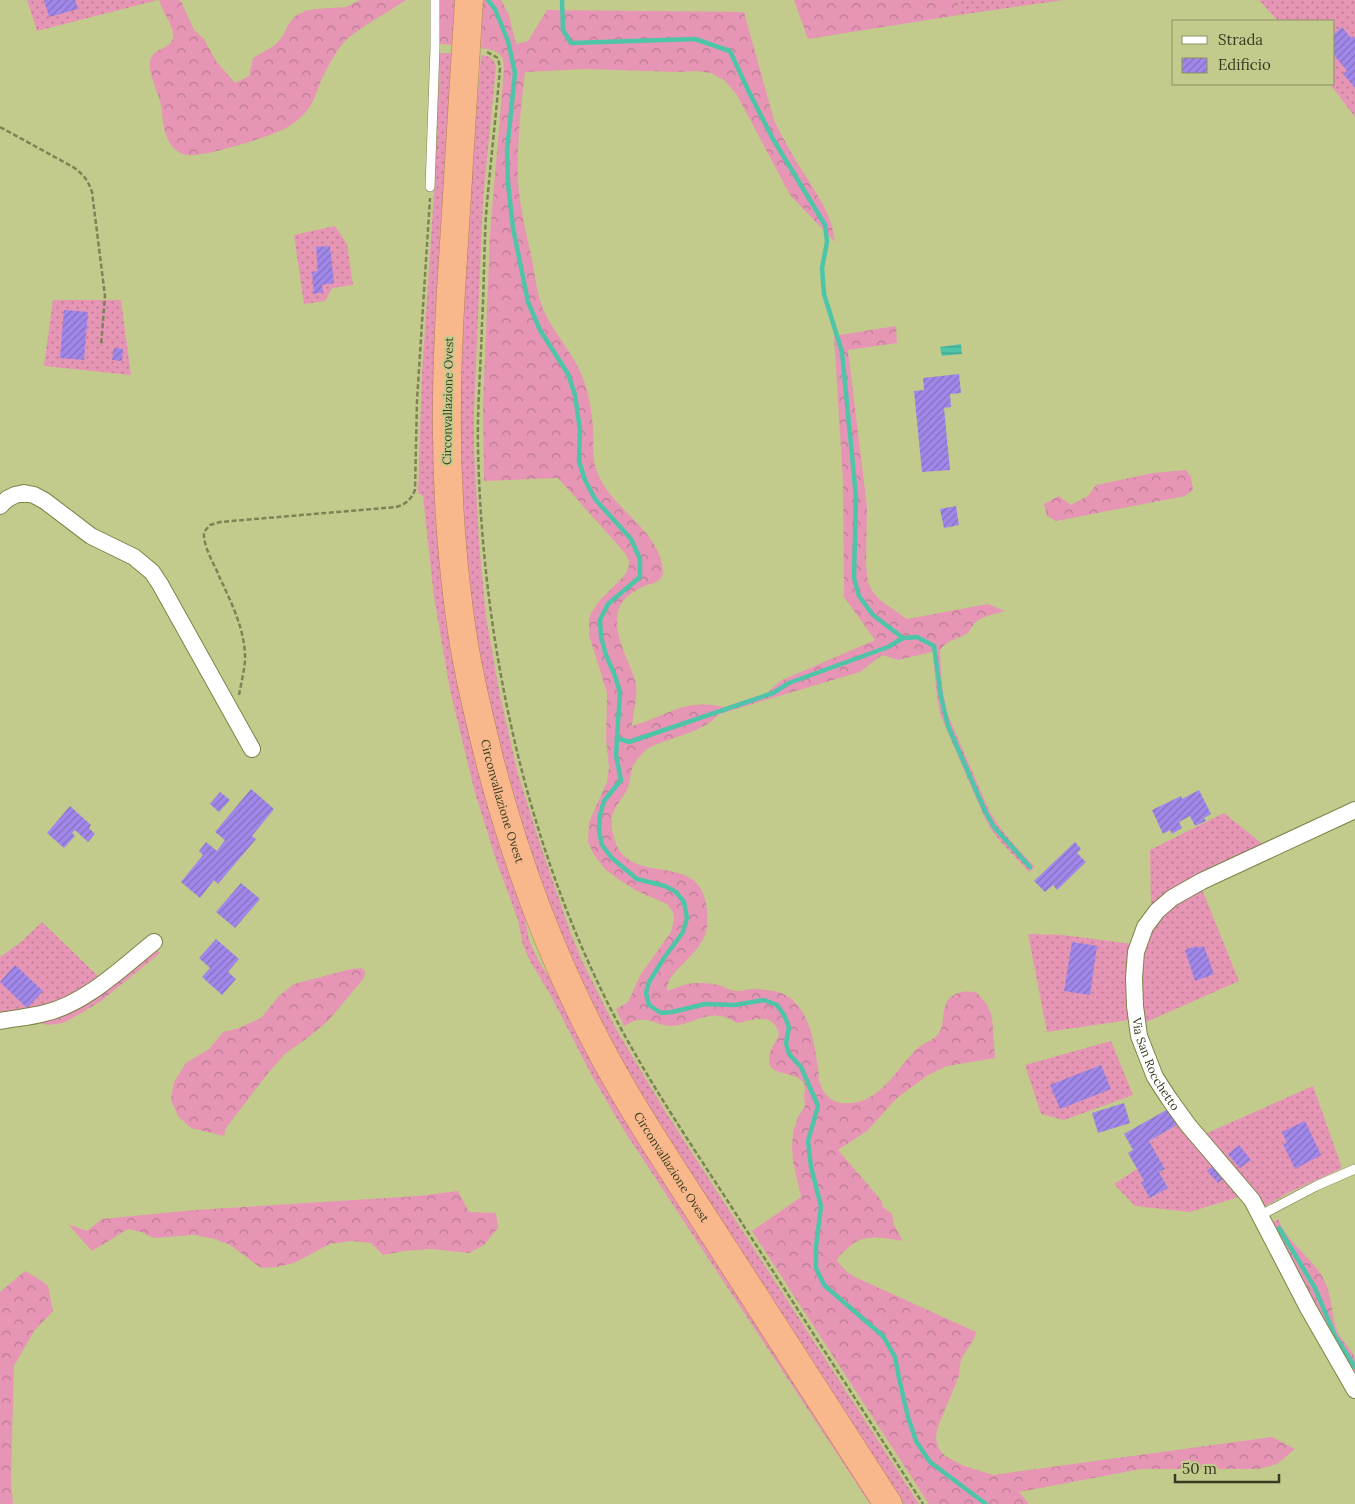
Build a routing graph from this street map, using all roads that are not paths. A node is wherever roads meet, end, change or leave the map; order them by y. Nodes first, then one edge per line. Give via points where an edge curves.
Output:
1 (435, 0) edge
2 (469, 0) edge
3 (430, 187) road end
4 (0, 506) edge
5 (252, 748) dead end
6 (1355, 810) edge
7 (154, 942) dead end
8 (0, 1021) edge
9 (1355, 1169) edge
10 (1260, 1215) junction
11 (1355, 1390) edge
12 (888, 1504) edge

1 - 3 lane
2 - 12 highway, Circonvallazione Ovest, bridge via 449,332 447,448 459,607 468,669 486,745 533,897 574,997 597,1042 678,1178
4 - 5 street via 15,495 34,495 90,536 134,557 152,572
6 - 10 street, Via San Rocchetto via 1180,893 1151,918 1138,944 1134,969 1135,1006 1150,1068 1188,1125 1245,1189
7 - 8 street via 103,984 72,1002 45,1013
9 - 10 lane
10 - 11 street, Via San Rocchetto

